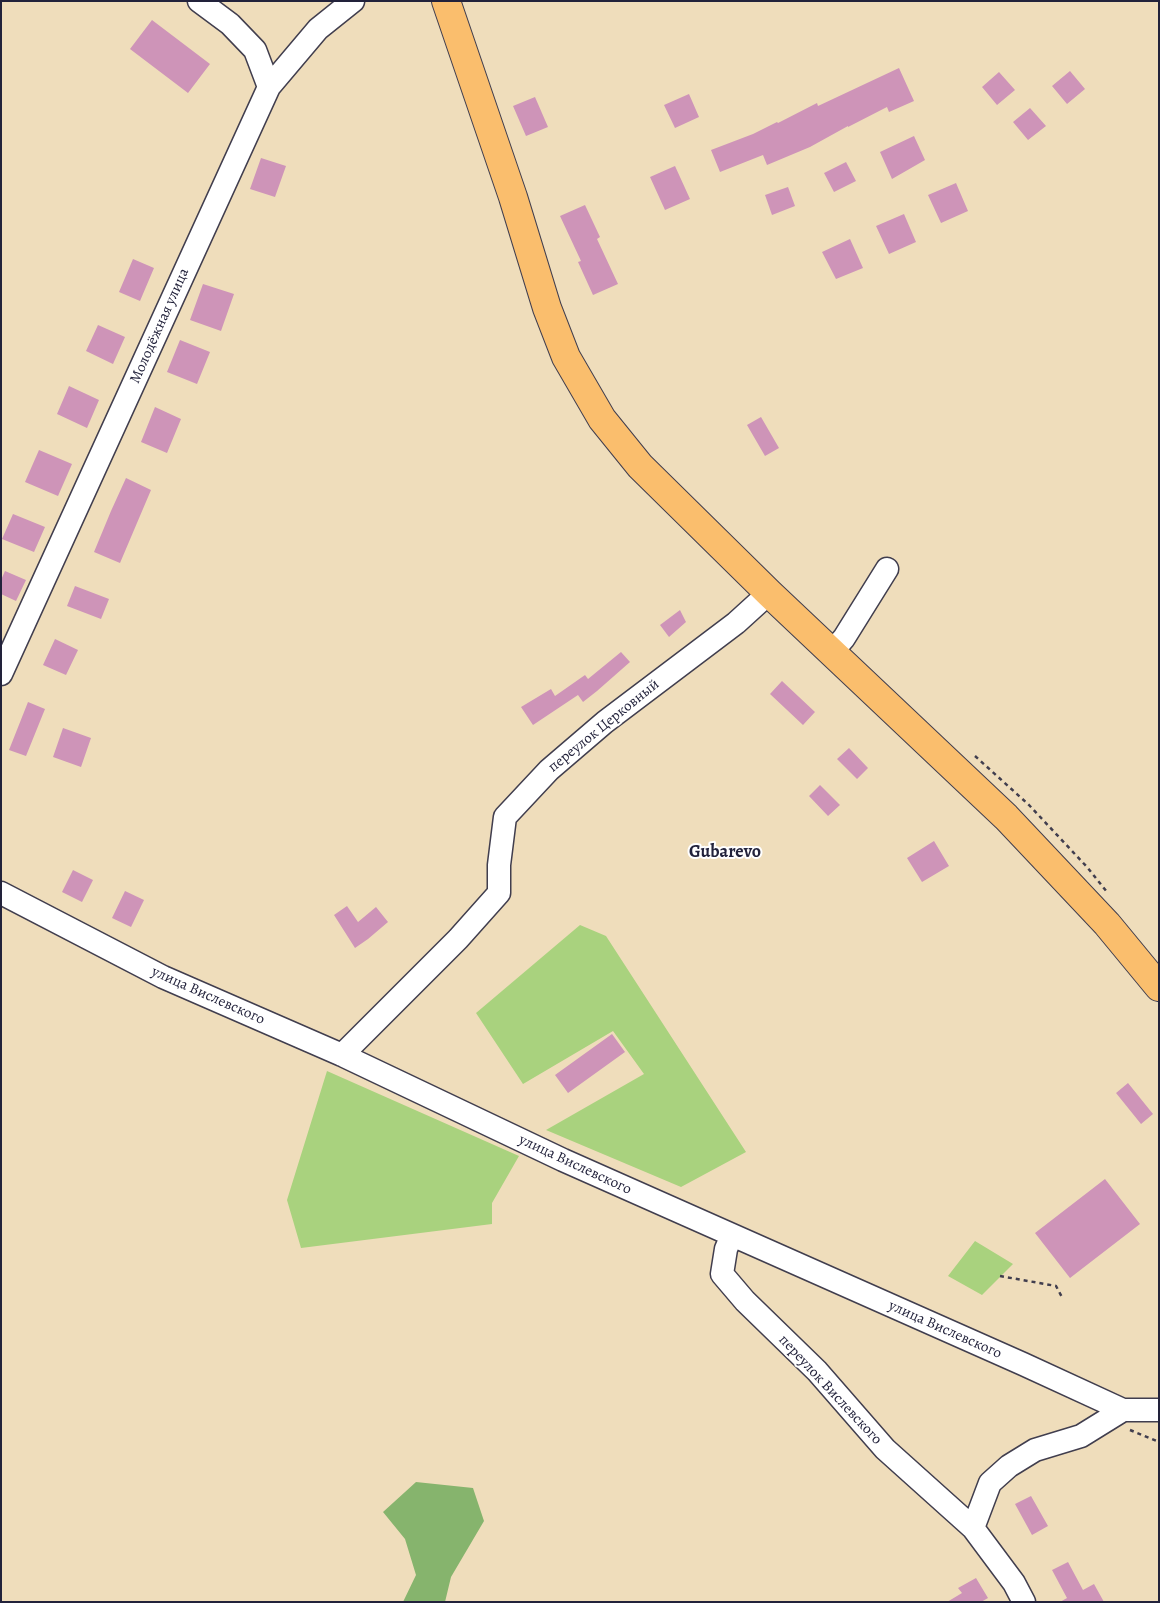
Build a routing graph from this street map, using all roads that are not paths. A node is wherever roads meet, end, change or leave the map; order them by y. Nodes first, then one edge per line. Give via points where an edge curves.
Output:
1 (199, 1) edge
2 (353, 1) edge
3 (446, 1) edge
4 (269, 87) junction
5 (887, 569) dead end
6 (769, 593) junction
7 (831, 653) junction
8 (1, 674) edge
9 (1, 893) edge
10 (1159, 987) edge
11 (342, 1055) junction
12 (732, 1235) junction
13 (1123, 1410) junction
14 (1159, 1410) edge
15 (973, 1528) junction
16 (1024, 1602) edge

1 - 4 street via 230,24 255,50
2 - 4 street, Молодёжная улица via 318,29
3 - 6 main road via 547,308 566,356 602,419 640,466
4 - 8 street, Молодёжная улица
5 - 7 street
6 - 7 main road
6 - 11 street, переулок Церковный via 736,623 605,722 549,770 505,817 499,894
7 - 10 main road via 1012,824 1108,924
9 - 11 street, улица Вислевского via 162,977
11 - 12 street, улица Вислевского via 563,1160
12 - 13 street, улица Вислевского
12 - 15 street, переулок Вислевского via 722,1274 817,1371 885,1449
13 - 14 street, улица Вислевского
13 - 15 street via 1081,1436 1035,1450 1009,1466 990,1484
15 - 16 street, переулок Вислевского via 1014,1583

